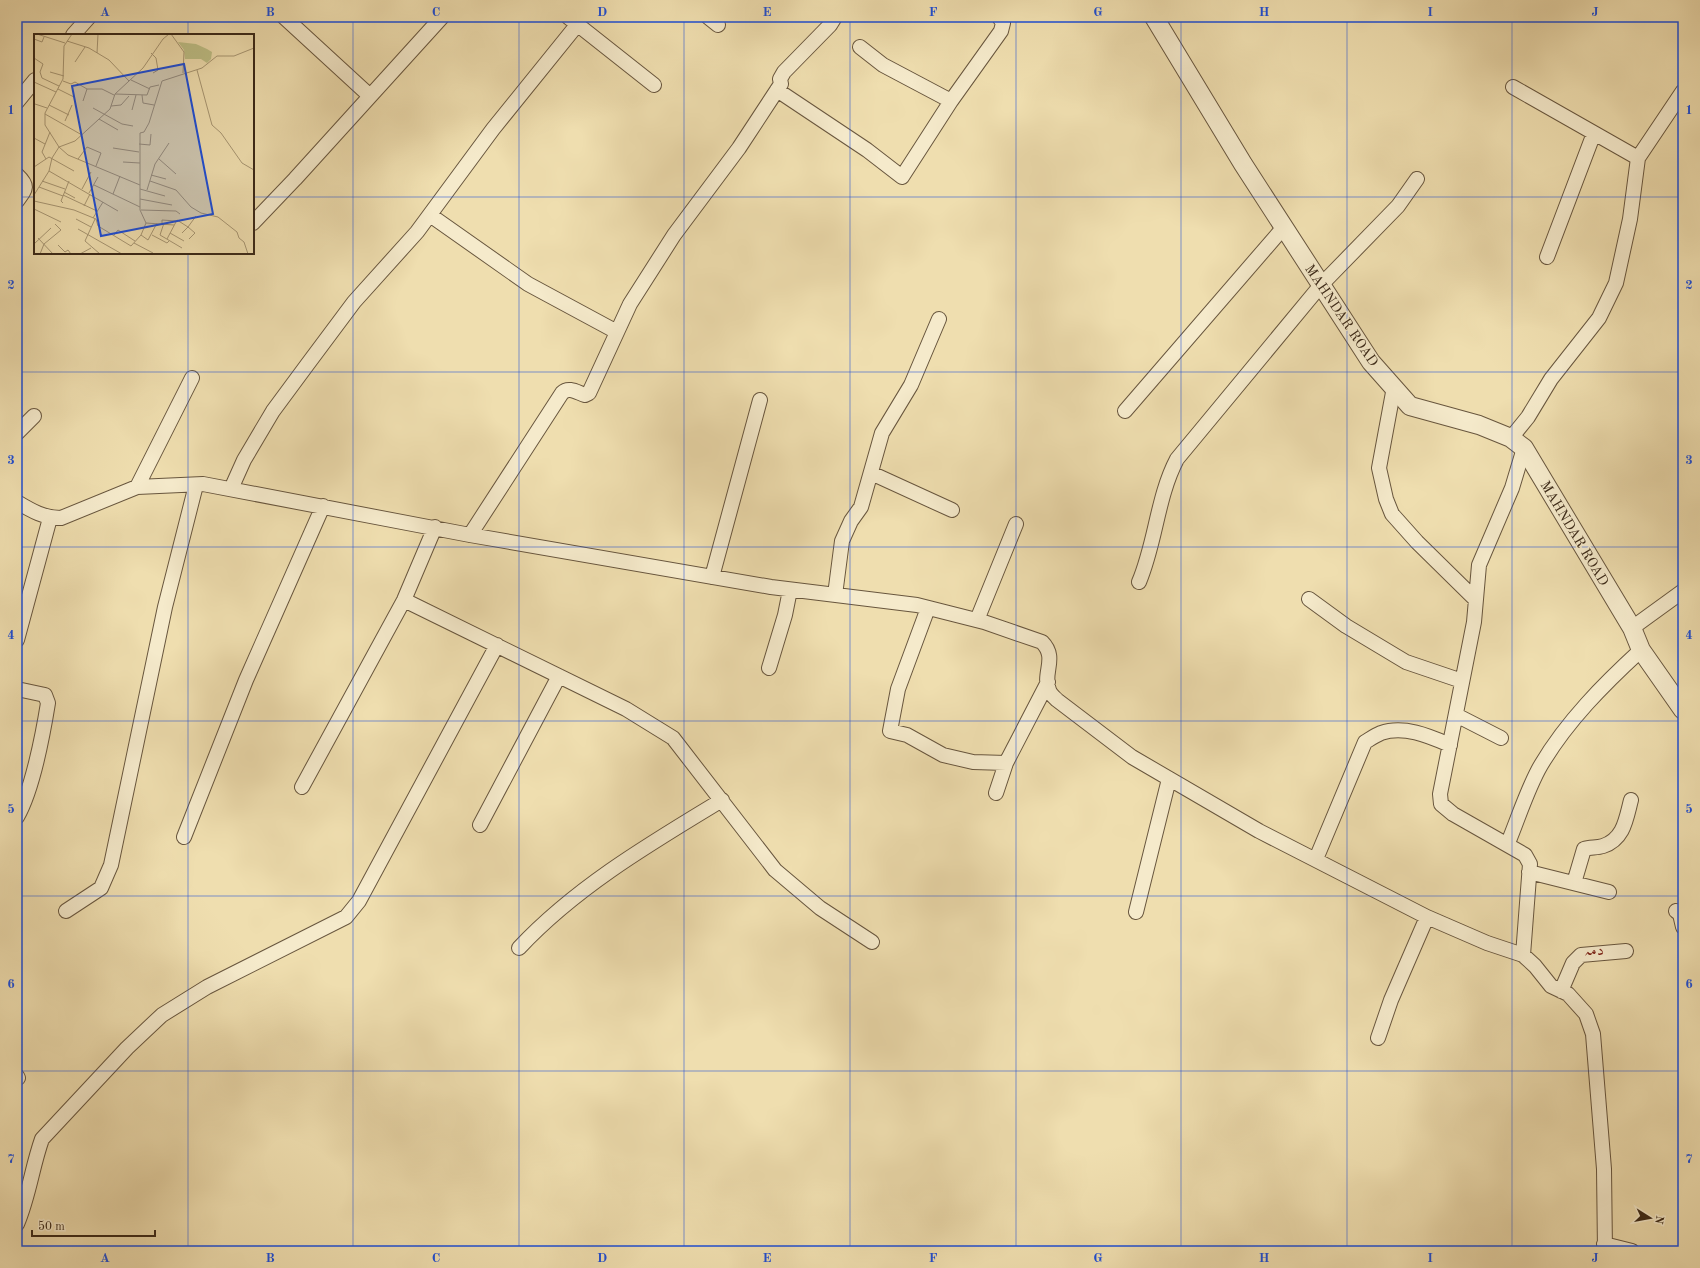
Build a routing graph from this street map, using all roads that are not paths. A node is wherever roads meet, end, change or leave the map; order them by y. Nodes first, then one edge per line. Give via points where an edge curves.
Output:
1 (89, 17) edge
2 (284, 17) edge
3 (442, 17) edge
4 (835, 17) edge
5 (999, 17) edge
6 (1154, 17) edge
7 (572, 21) edge
8 (74, 34) edge
9 (860, 47) dead end
10 (34, 81) edge
11 (654, 85) dead end
12 (1513, 87) dead end
13 (777, 90) junction
14 (1683, 91) edge
15 (370, 96) junction
16 (951, 101) junction
17 (17, 102) edge
18 (1594, 133) junction
19 (1638, 158) junction
20 (17, 175) edge
21 (1417, 179) dead end
22 (17, 201) edge
23 (430, 215) junction
24 (254, 222) edge
25 (1284, 227) junction
26 (1547, 257) dead end
27 (1321, 285) junction
28 (939, 319) dead end
29 (617, 332) junction
30 (192, 378) dead end
31 (1394, 387) junction
32 (760, 400) dead end
33 (1125, 411) dead end
34 (34, 416) dead end
35 (17, 433) edge
36 (1517, 443) junction
37 (871, 473) junction
38 (196, 485) junction
39 (137, 487) junction
40 (231, 490) junction
41 (17, 502) edge
42 (324, 506) junction
43 (952, 510) dead end
44 (50, 518) junction
45 (1016, 524) dead end
46 (435, 527) junction
47 (470, 535) junction
48 (712, 577) junction
49 (1139, 582) dead end
50 (790, 590) junction
51 (1683, 591) edge
52 (835, 595) junction
53 (1309, 599) dead end
54 (404, 600) junction
55 (1476, 600) junction
56 (928, 608) junction
57 (977, 620) junction
58 (1632, 628) junction
59 (18, 635) edge
60 (497, 645) junction
61 (1642, 650) junction
62 (769, 668) dead end
63 (559, 676) junction
64 (1462, 681) junction
65 (1048, 682) junction
66 (17, 689) edge
67 (1683, 710) edge
68 (1456, 715) junction
69 (1501, 738) dead end
70 (1450, 745) junction
71 (1006, 763) junction
72 (1169, 779) junction
73 (302, 787) dead end
74 (996, 794) dead end
75 (722, 800) junction
76 (1631, 800) dead end
77 (17, 817) edge
78 (480, 825) dead end
79 (184, 837) dead end
80 (1508, 843) junction
81 (1316, 859) junction
82 (1529, 872) junction
83 (1574, 883) junction
84 (1609, 892) dead end
85 (66, 911) dead end
86 (1676, 911) dead end
87 (1136, 912) dead end
88 (1427, 917) junction
89 (1683, 927) edge
90 (872, 942) dead end
91 (520, 948) dead end
92 (1626, 951) dead end
93 (1523, 955) junction
94 (1561, 991) junction
95 (1378, 1038) dead end
96 (17, 1224) edge
97 (1605, 1248) edge
98 (1632, 1251) edge

1 - 8 street
2 - 15 street
3 - 15 street
4 - 13 street via 784,72
5 - 16 street via 1003,23 1001,31
6 - 25 street, MAHNDAR ROAD
7 - 11 street
7 - 23 street
9 - 16 street via 883,65
10 - 17 street
12 - 18 street
13 - 16 street via 867,150 902,177
13 - 29 street via 739,148 674,235 630,304
14 - 19 street
15 - 24 street
18 - 19 street
18 - 26 street
19 - 36 street via 1630,219 1616,283 1599,318 1552,379 1528,417
20 - 22 street via 25,182 25,188
21 - 27 street via 1398,206
23 - 29 street via 528,284
23 - 40 street via 354,302 273,411 244,460
25 - 27 street, MAHNDAR ROAD
25 - 33 street
27 - 31 street, MAHNDAR ROAD via 1371,362
27 - 49 street via 1177,459 1166,485 1152,547
28 - 37 street via 911,384 882,433
29 - 47 street via 589,393 586,395 569,390 562,393
30 - 39 street
31 - 36 street, MAHNDAR ROAD via 1410,406 1479,424
31 - 55 street via 1379,468 1386,499 1392,514
32 - 48 street
34 - 35 street
36 - 55 street via 1512,488 1479,565
36 - 58 street, MAHNDAR ROAD
37 - 43 street
37 - 52 street via 861,507 842,541
38 - 39 street
38 - 40 street
38 - 85 street via 165,607 111,865 100,888
39 - 44 street via 79,512 61,518
40 - 42 street
41 - 44 street
42 - 46 street
42 - 79 street via 246,680
44 - 59 street
45 - 57 street
46 - 47 street
46 - 54 street
47 - 48 street
48 - 50 street
50 - 52 street
50 - 62 street
51 - 58 street
52 - 56 street
53 - 64 street via 1346,626 1406,662
54 - 60 street
54 - 73 street
55 - 64 street
56 - 57 street
56 - 71 street via 898,689 890,731 907,735 943,755 973,762
57 - 65 street via 1042,642 1048,648 1050,656
58 - 61 street, MAHNDAR ROAD
60 - 63 street
60 - 96 street via 359,901 346,917 207,987 162,1015 127,1048 42,1139 29,1193
61 - 67 street, MAHNDAR ROAD
61 - 80 street via 1603,686 1564,732 1541,766
63 - 75 street via 626,709 673,738
63 - 78 street
64 - 68 street
65 - 71 street
65 - 72 street via 1049,691 1057,700 1132,757
66 - 77 street via 45,695 48,703 30,784
68 - 69 street
68 - 70 street
70 - 80 street via 1440,794 1442,804 1453,814
70 - 81 street via 1426,735 1397,730 1381,733 1365,742
71 - 74 street
72 - 81 street via 1260,832
72 - 87 street
75 - 90 street via 775,870 820,908
75 - 91 street via 658,839 570,901 552,915
76 - 83 street via 1624,829 1616,838 1602,847 1584,849
80 - 82 street via 1526,855 1530,864
81 - 88 street
82 - 83 street
82 - 93 street
83 - 84 street
86 - 89 street via 1680,914
88 - 93 street via 1487,943
88 - 95 street via 1391,1000
92 - 94 street via 1581,955 1573,963
93 - 94 street via 1551,986
94 - 97 street via 1568,994 1586,1014 1592,1034 1604,1169
97 - 98 street

